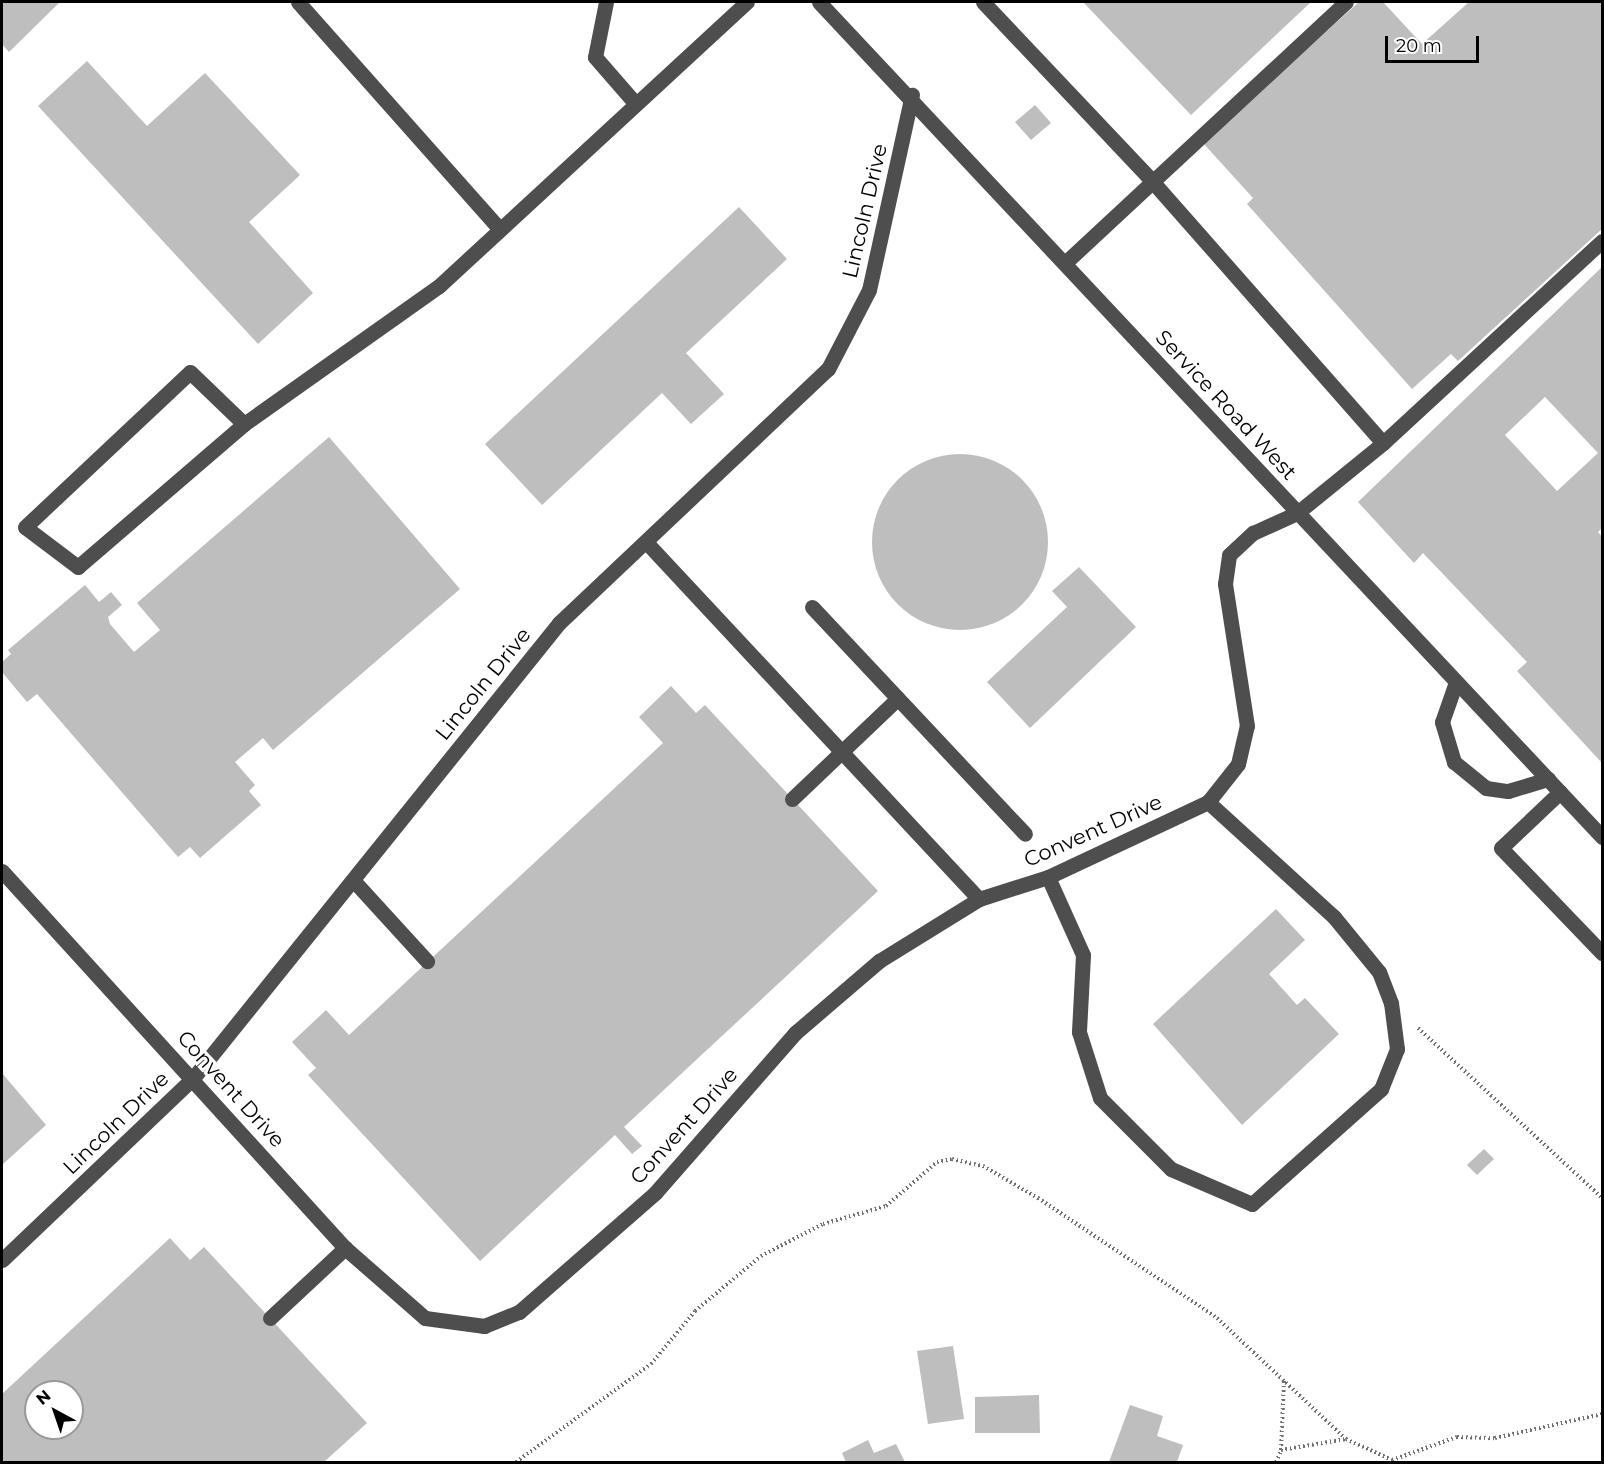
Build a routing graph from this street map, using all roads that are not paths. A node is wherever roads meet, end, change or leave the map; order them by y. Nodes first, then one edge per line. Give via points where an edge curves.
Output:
1 (298, 2) edge
2 (606, 2) edge
3 (747, 2) edge
4 (819, 2) edge
5 (983, 2) edge
6 (1346, 2) edge
7 (912, 96) junction
8 (635, 103) junction
9 (1152, 181) junction
10 (499, 228) junction
11 (1602, 242) edge
12 (1066, 262) junction
13 (244, 424) junction
14 (1383, 443) junction
15 (1297, 513) junction
16 (646, 542) junction
17 (812, 607) dead end
18 (1456, 682) junction
19 (898, 698) junction
20 (841, 751) junction
21 (1548, 779) junction
22 (1560, 792) junction
23 (792, 800) dead end
24 (1208, 802) junction
25 (1025, 834) dead end
26 (1602, 837) edge
27 (2, 872) edge
28 (1048, 877) junction
29 (353, 880) junction
30 (979, 899) junction
31 (1602, 953) edge
32 (428, 961) dead end
33 (194, 1077) junction
34 (345, 1248) junction
35 (2, 1260) edge
36 (270, 1318) dead end

1 - 10 street
2 - 8 street via 595,57
3 - 8 street
4 - 7 street, Service Road West
5 - 9 street
6 - 9 street
7 - 12 street, Service Road West
7 - 16 street, Lincoln Drive via 869,290 828,369
8 - 10 street
9 - 12 street
9 - 14 street
10 - 13 street via 439,286
11 - 14 street, Convent Drive
12 - 15 street, Service Road West
13 - 13 street via 190,372 25,527 78,567
14 - 15 street, Convent Drive
15 - 18 street, Service Road West
15 - 24 street, Convent Drive via 1253,532 1229,555 1225,584 1247,726 1238,764
16 - 20 street
16 - 29 street, Lincoln Drive via 559,623
17 - 19 street
18 - 21 street, Service Road West
18 - 21 street via 1442,722 1444,742 1461,770 1486,788 1508,791
19 - 20 street
19 - 25 street
20 - 23 street
20 - 30 street
21 - 22 street, Service Road West
22 - 26 street, Service Road West
22 - 31 street via 1502,848
24 - 28 street, Convent Drive
24 - 28 street via 1334,917 1379,972 1392,1003 1397,1049 1381,1089 1252,1204 1171,1169 1100,1098 1078,1032 1083,955
27 - 33 street, Convent Drive
28 - 30 street, Convent Drive
29 - 32 street
29 - 33 street, Lincoln Drive
30 - 34 street, Convent Drive via 879,962 795,1033 655,1193 519,1312 484,1326 425,1318
33 - 34 street, Convent Drive
33 - 35 street, Lincoln Drive
34 - 36 street

